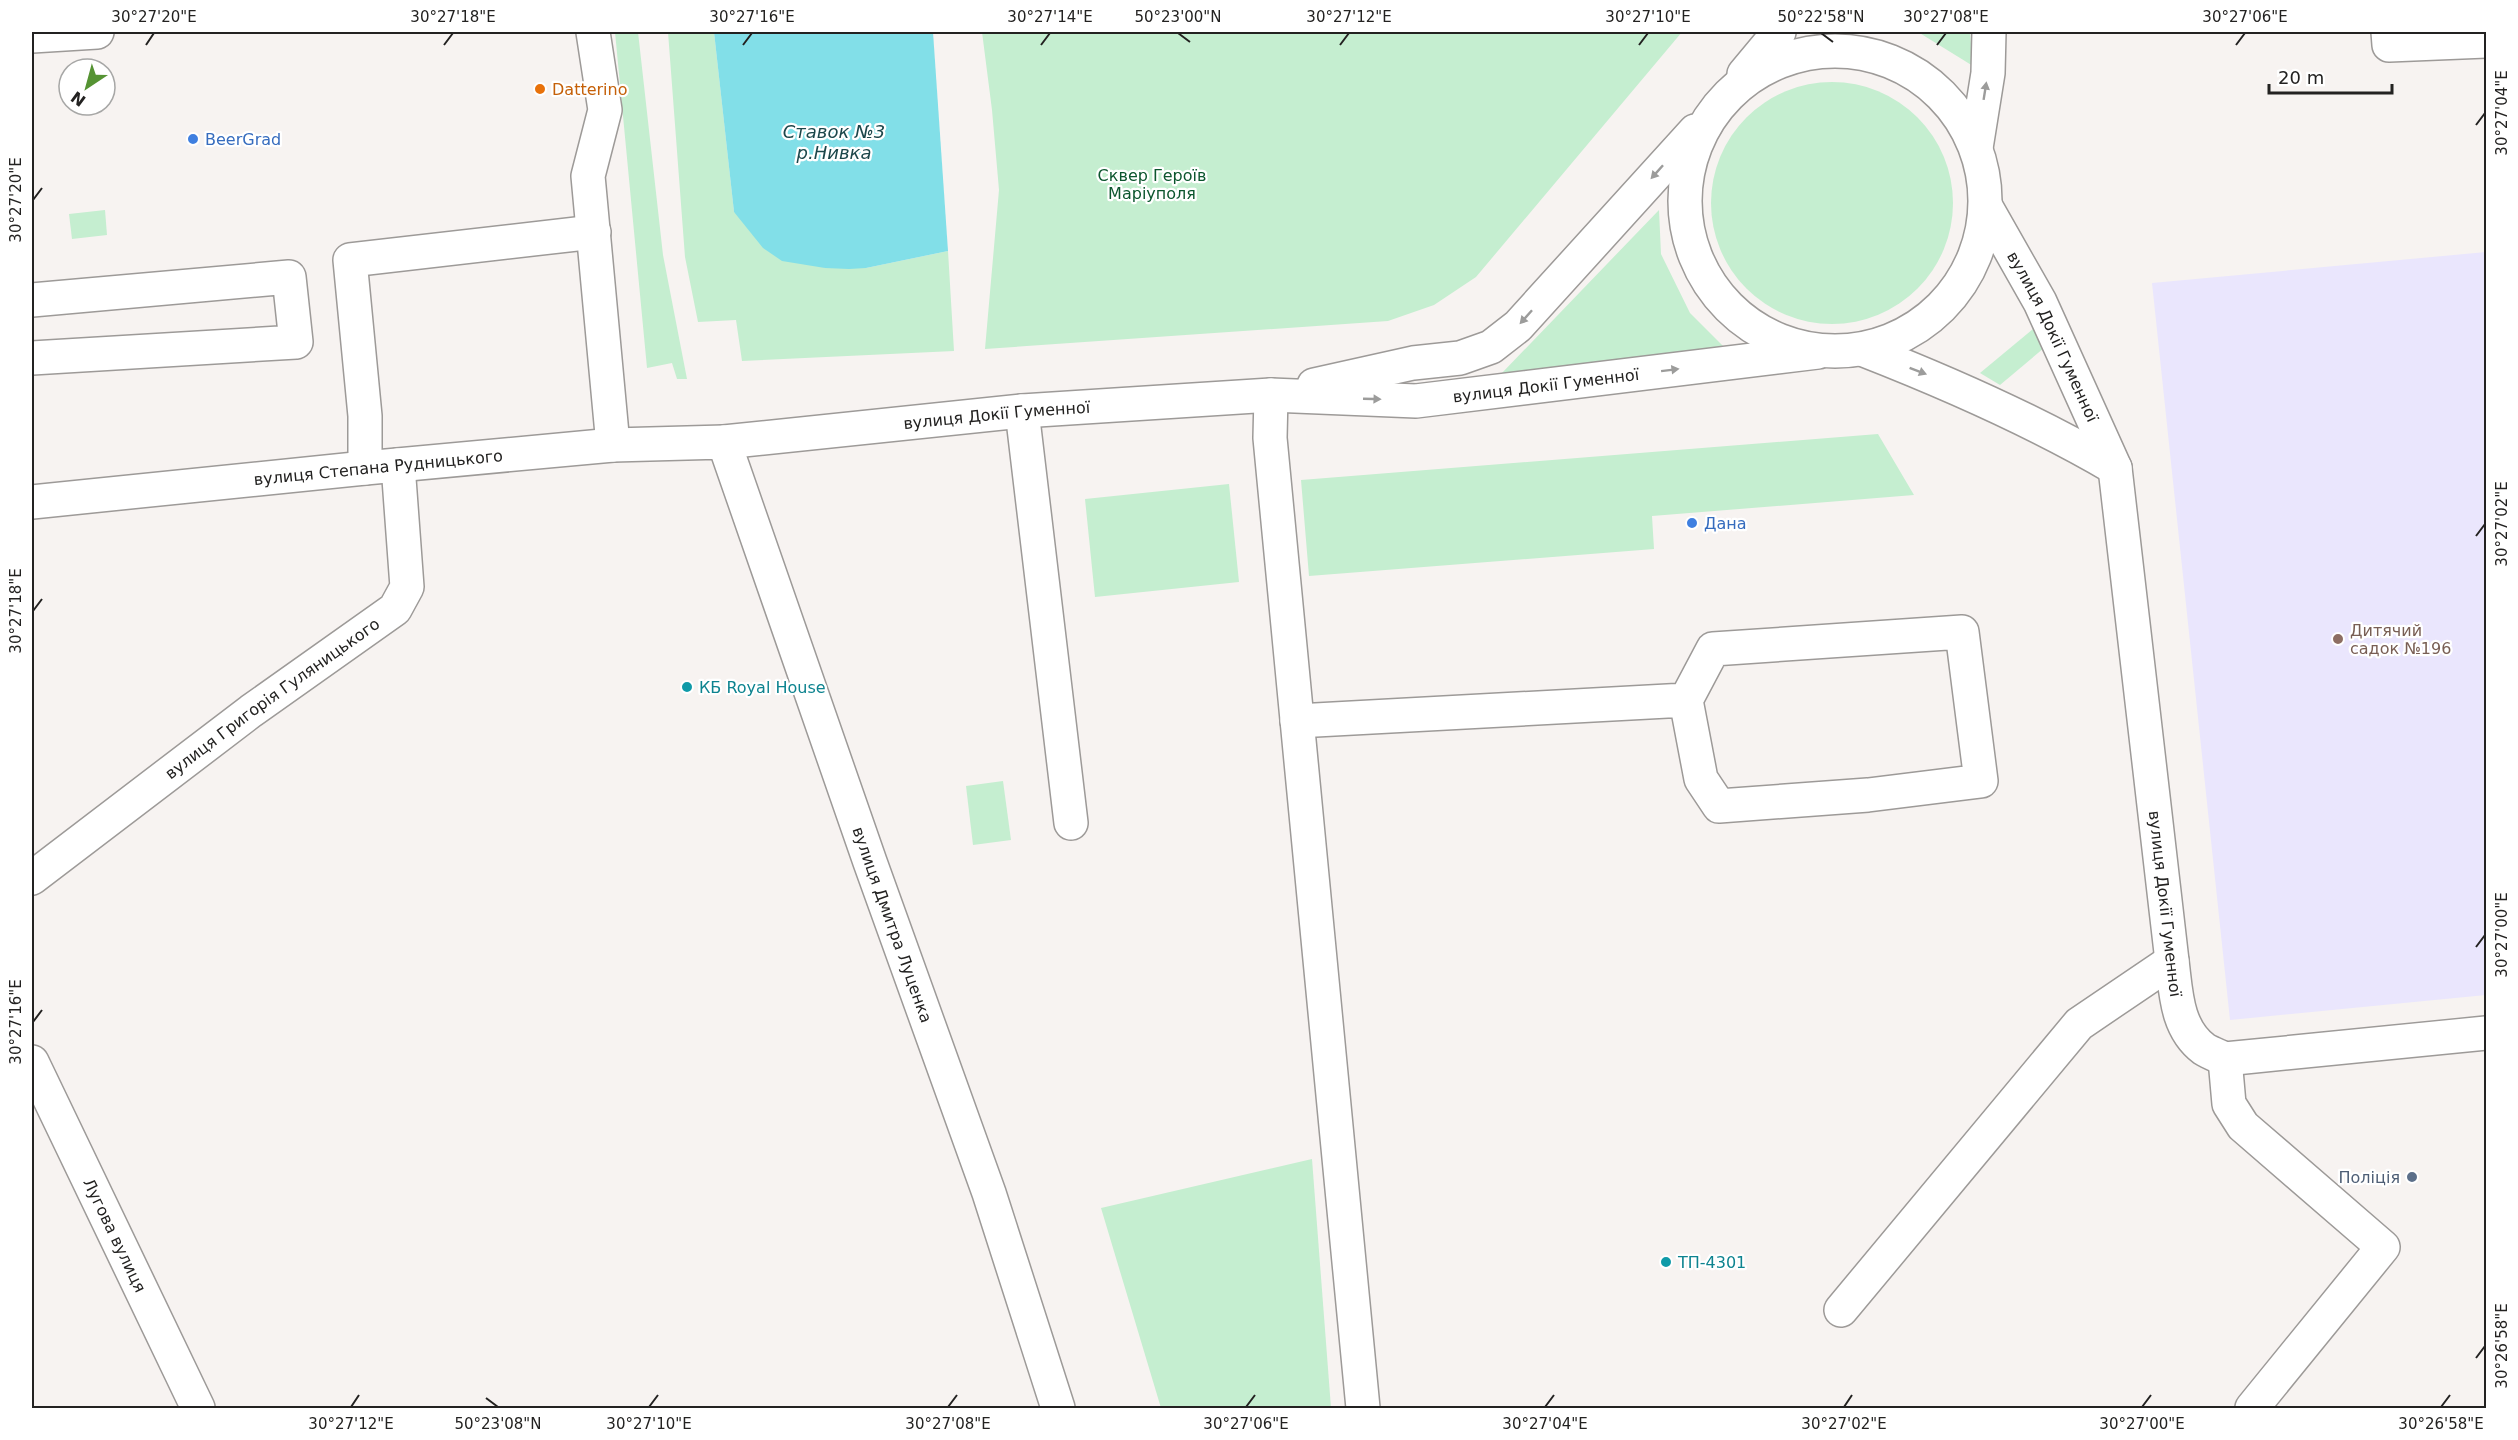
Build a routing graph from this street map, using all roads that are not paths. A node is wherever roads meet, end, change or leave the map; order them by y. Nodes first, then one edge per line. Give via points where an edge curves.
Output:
1 (97, 32) edge
2 (593, 32) edge
3 (1779, 32) edge
4 (1989, 32) edge
5 (2388, 32) edge
6 (32, 36) edge
7 (2487, 41) edge
8 (1720, 103) junction
9 (1976, 148) junction
10 (1986, 207) junction
11 (594, 232) junction
12 (32, 300) edge
13 (1864, 350) junction
14 (1818, 352) junction
15 (32, 358) edge
16 (1271, 395) junction
17 (1022, 411) junction
18 (724, 442) junction
19 (613, 445) junction
20 (398, 465) junction
21 (365, 468) junction
22 (2115, 468) junction
23 (32, 502) edge
24 (1686, 700) junction
25 (1296, 721) junction
26 (1071, 823) dead end
27 (32, 878) edge
28 (2172, 961) junction
29 (2487, 1033) edge
30 (2226, 1059) junction
31 (32, 1062) edge
32 (1841, 1310) dead end
33 (198, 1408) edge
34 (1058, 1408) edge
35 (1363, 1408) edge
36 (2252, 1408) edge

1 - 6 street
2 - 11 street via 605,110 588,176
3 - 8 street
9 -> 4 street via 1988,73
5 - 7 street via 2389,45
8 - 9 street via 1791,56 1836,50 1880,57 1921,78 1946,101
8 - 14 street via 1688,160 1683,212 1696,263 1726,306 1751,325 1768,337
8 -> 16 street, вулиця Докії Гуменної via 1518,326 1491,347 1460,358 1413,363
9 - 10 street via 1984,177
10 - 13 street via 1979,246 1962,284 1935,314 1910,331
10 - 22 street, вулиця Докії Гуменної via 2040,302
11 - 19 street
11 - 21 street via 350,260 365,416
12 - 15 street via 289,277 296,342
13 - 14 street
13 -> 22 street, вулиця Докії Гуменної via 1952,384
16 -> 14 street, вулиця Докії Гуменної via 1416,401
16 - 17 street, вулиця Докії Гуменної
16 - 25 street via 1270,438
17 - 18 street, вулиця Докії Гуменної
17 - 26 street
18 - 19 street, вулиця Степана Рудницького
18 - 34 street, вулиця Дмитра Луценка via 990,1193
19 - 20 street, вулиця Степана Рудницького
20 - 21 street, вулиця Степана Рудницького
20 - 27 street, вулиця Григорія Гуляницького via 407,587 395,609 252,711
21 - 23 street, вулиця Степана Рудницького
22 - 28 street, вулиця Докії Гуменної
24 - 24 street via 1701,779 1719,806 1868,795 1981,781 1962,633 1713,648
24 - 25 street
25 - 35 street
28 - 30 street, вулиця Докії Гуменної via 2178,1010 2187,1030 2204,1049
28 - 32 street via 2079,1024
29 - 30 street
30 - 36 street via 2229,1104 2243,1126 2383,1247
31 - 33 street, Лугова вулиця

